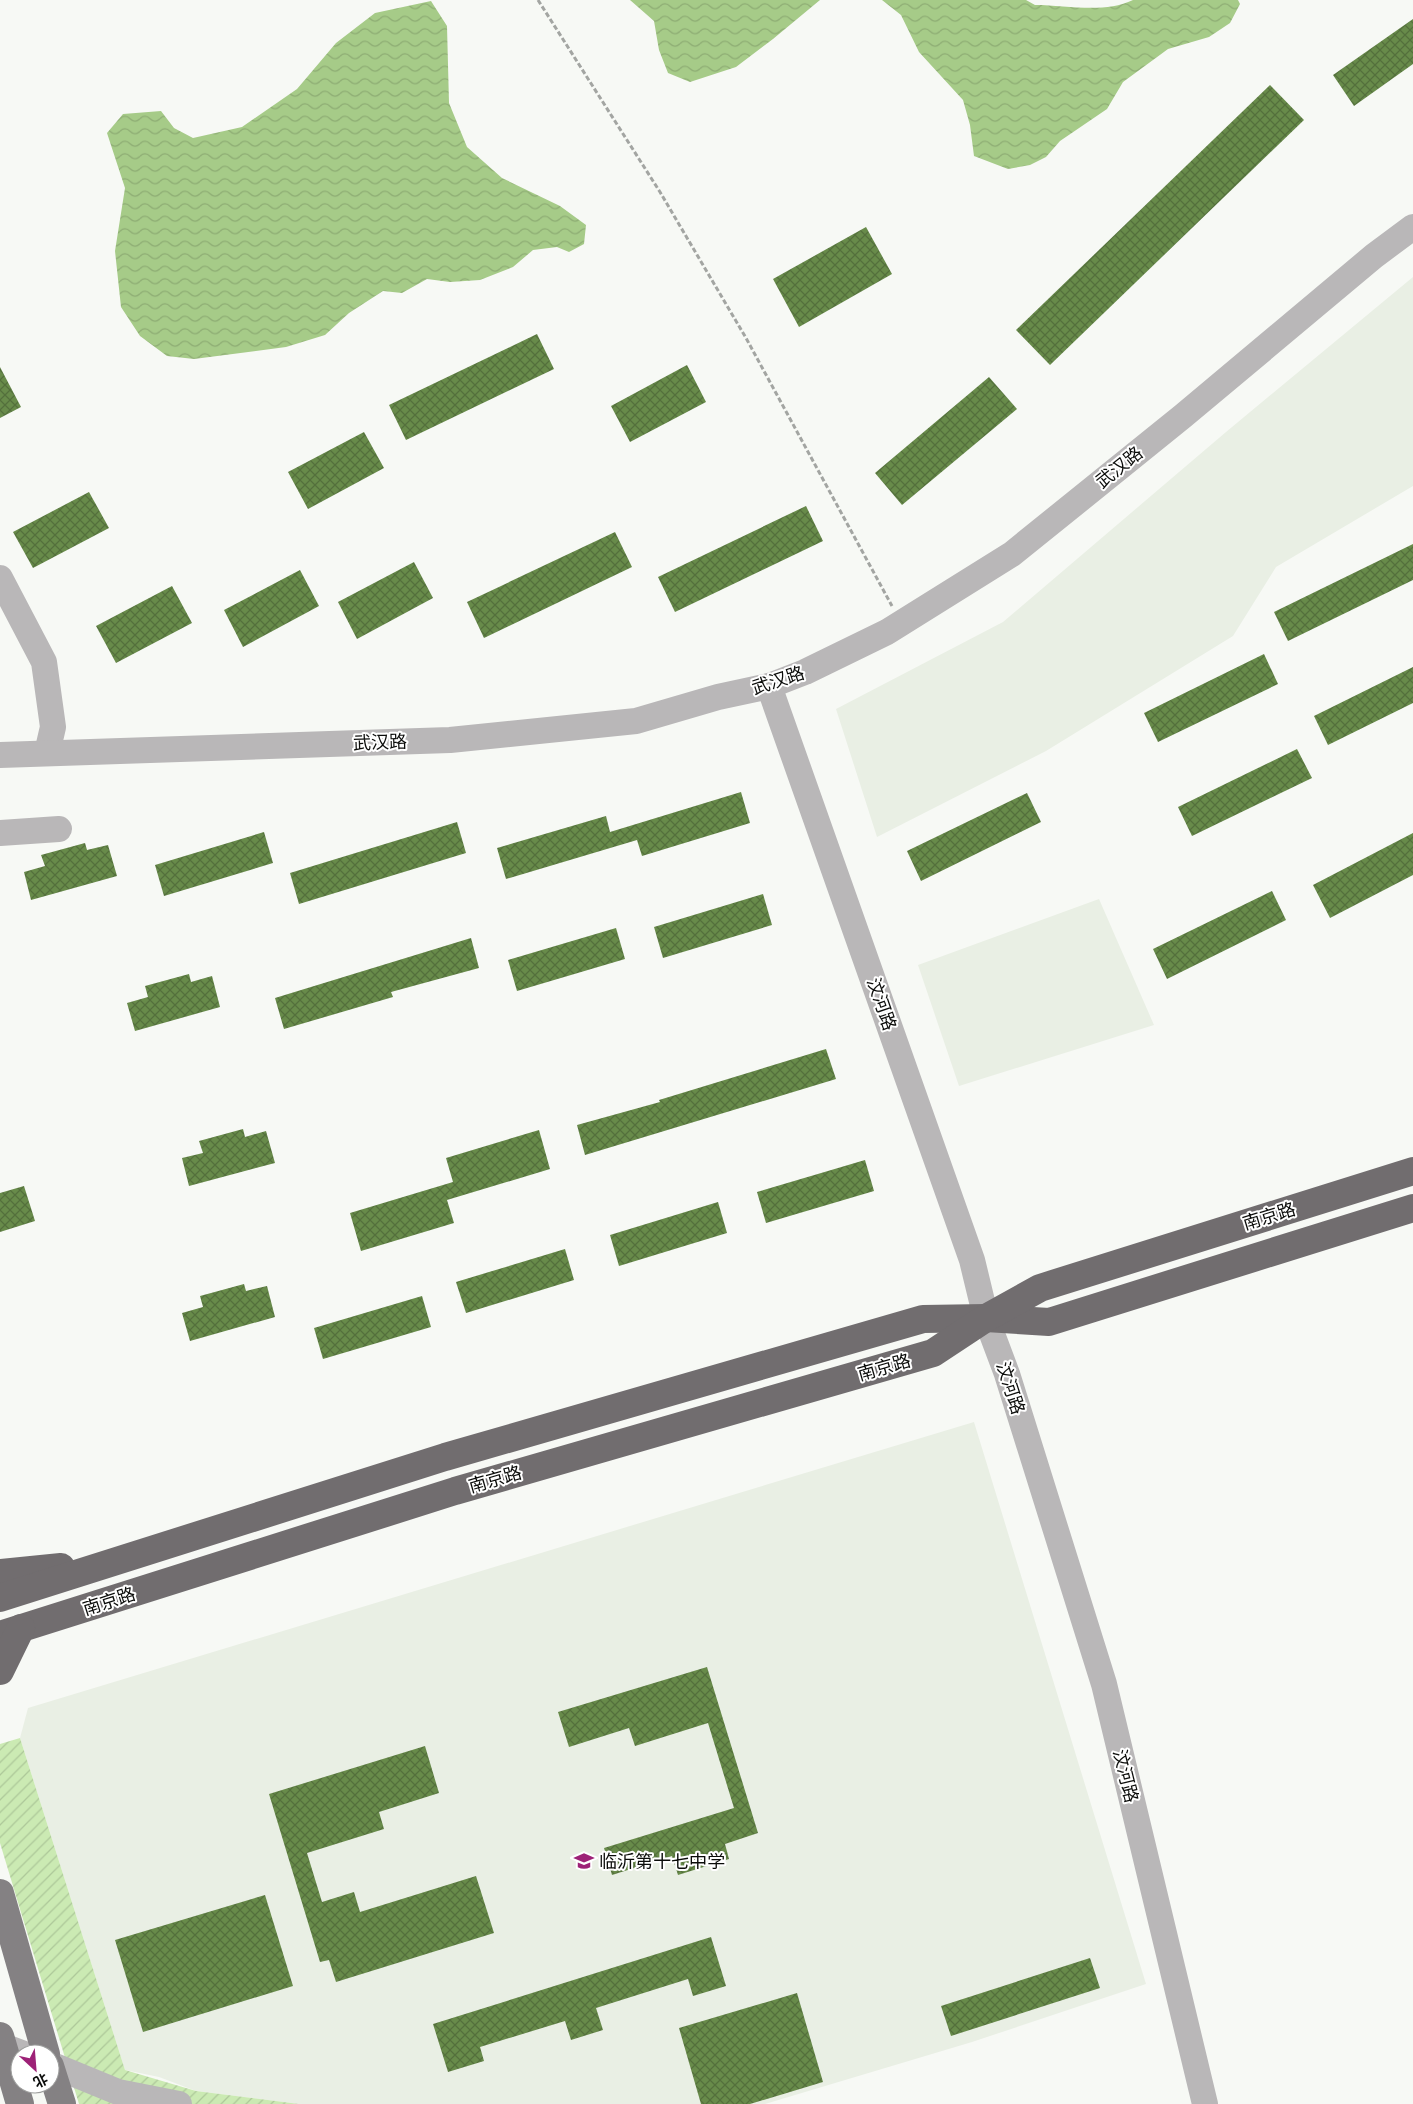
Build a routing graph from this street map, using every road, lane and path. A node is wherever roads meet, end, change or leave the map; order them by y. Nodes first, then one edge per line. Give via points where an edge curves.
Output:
1 (538, 0) edge
2 (1413, 227) edge
3 (0, 578) edge
4 (892, 606) dead end
5 (769, 686) junction
6 (47, 753) junction
7 (0, 755) edge
8 (59, 829) dead end
9 (0, 833) edge
10 (1413, 1171) edge
11 (1413, 1208) edge
12 (986, 1318) junction
13 (115, 1562) junction
14 (0, 1573) edge
15 (0, 1598) edge
16 (11, 1632) edge
17 (0, 1671) edge
18 (0, 1893) edge
19 (0, 2036) edge
20 (43, 2044) edge
21 (60, 2069) edge
22 (20, 2104) edge
23 (180, 2104) edge
24 (1205, 2104) edge

1 - 4 path via 660,192 732,315
2 - 5 street, 武汉路 via 1012,554 887,632
3 - 6 street via 44,662 53,728
5 - 6 street, 武汉路 via 636,721 460,739
5 - 12 street, 汶河路 via 968,1250
6 - 7 street, 武汉路
8 - 9 street
10 - 12 highway, 南京路 via 1040,1288
11 - 12 highway, 南京路 via 1049,1322
12 - 13 highway, 南京路 via 923,1319 445,1458
12 - 16 highway, 南京路 via 933,1353 455,1491
12 - 24 street, 汶河路 via 1007,1374 1104,1684
13 - 14 highway
13 - 15 highway, 南京路
16 - 17 highway
18 - 20 main road
19 - 22 main road, bridge
21 - 23 street via 118,2092

